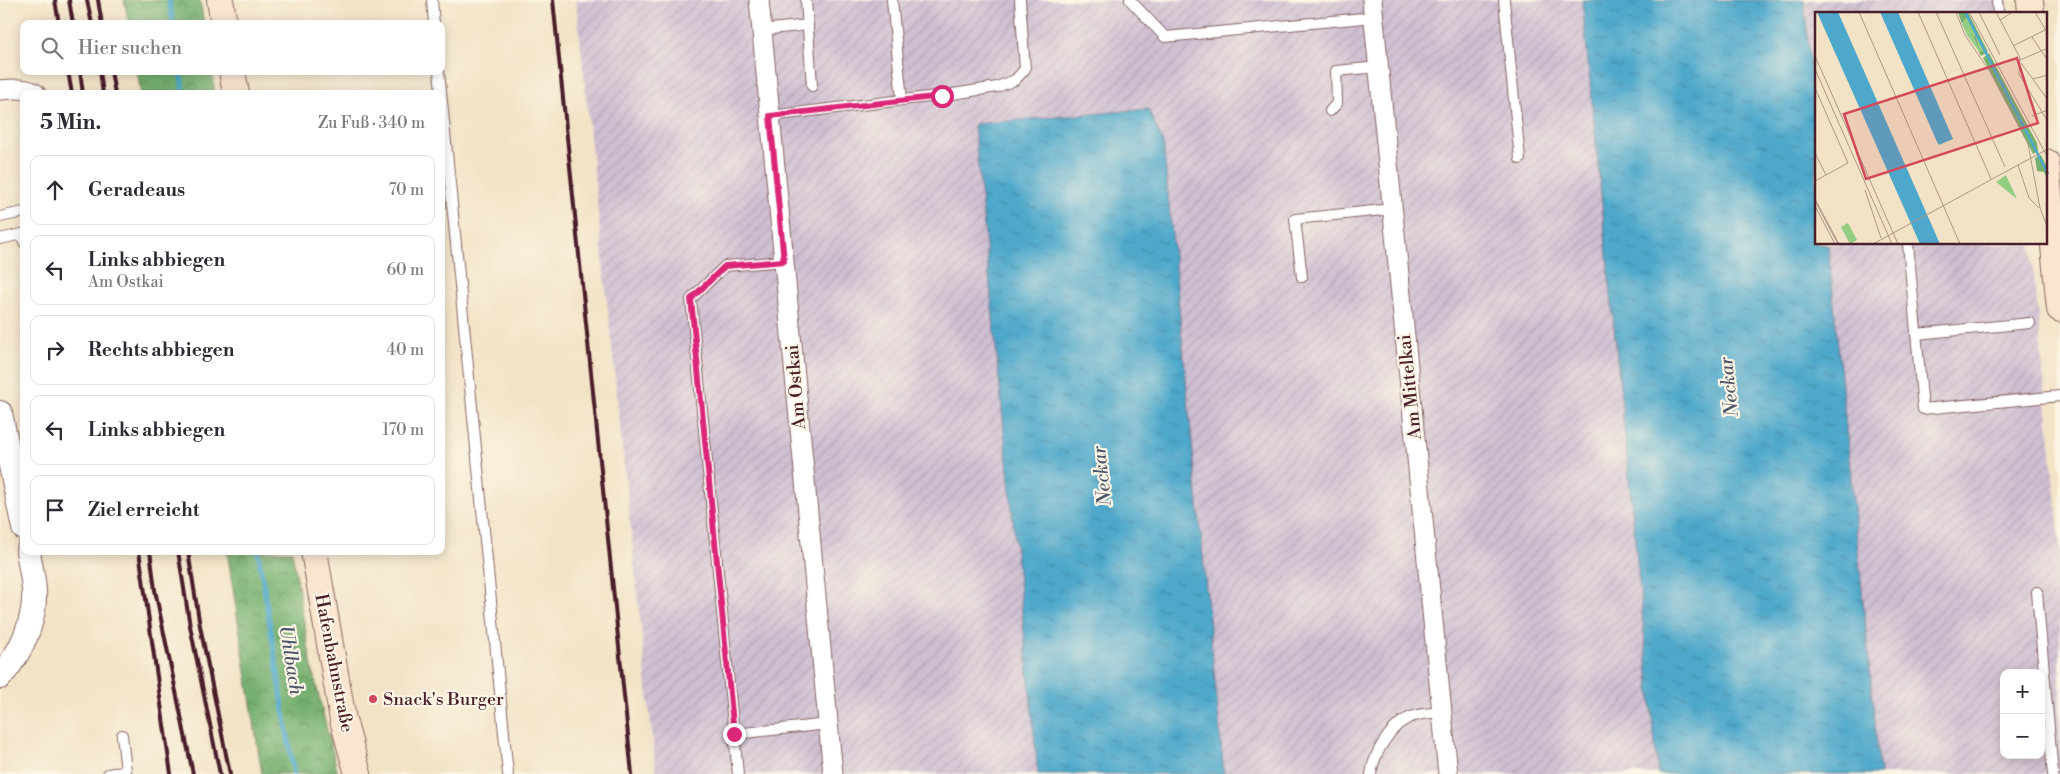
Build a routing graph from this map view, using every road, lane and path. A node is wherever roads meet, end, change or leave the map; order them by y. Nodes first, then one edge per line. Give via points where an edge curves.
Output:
1 (220, 0) edge
2 (432, 0) edge
3 (759, 0) edge
4 (806, 0) edge
5 (892, 0) edge
6 (1020, 0) edge
7 (1130, 0) edge
8 (1504, 0) edge
9 (1373, 8) edge
10 (223, 20) edge
11 (434, 20) edge
12 (808, 25) junction
13 (762, 30) junction
14 (1379, 67) junction
15 (233, 75) edge
16 (439, 75) edge
17 (812, 86) dead end
18 (0, 90) edge
19 (25, 90) edge
20 (235, 90) edge
21 (441, 90) edge
22 (902, 100) junction
23 (1330, 110) dead end
24 (770, 116) junction
25 (445, 132) edge
26 (1520, 160) dead end
27 (2048, 183) edge
28 (1393, 209) junction
29 (20, 213) edge
30 (0, 217) edge
31 (20, 234) edge
32 (0, 239) edge
33 (1908, 245) edge
34 (784, 261) junction
35 (1302, 277) dead end
36 (2060, 309) edge
37 (2030, 323) dead end
38 (1916, 334) junction
39 (2060, 396) edge
40 (0, 413) edge
41 (20, 509) edge
42 (29, 555) edge
43 (315, 555) edge
44 (2037, 592) dead end
45 (0, 677) edge
46 (1442, 712) junction
47 (828, 724) junction
48 (734, 734) junction
49 (122, 735) dead end
50 (2060, 773) edge
51 (108, 774) edge
52 (358, 774) edge
53 (508, 774) edge
54 (738, 774) edge
55 (833, 774) edge
56 (1371, 774) edge
57 (1448, 774) edge
58 (2053, 774) edge

1 - 10 main road
2 - 11 lane
3 - 13 street, Am Ostkai
4 - 12 lane
5 - 22 lane
6 - 22 lane via 1025,69 1015,80 997,87
7 - 9 lane via 1165,37
8 - 26 lane
9 - 14 street, Am Mittelkai
12 - 13 lane
12 - 17 lane
13 - 24 street, Am Ostkai
14 - 23 lane via 1336,71 1337,103
14 - 28 street, Am Mittelkai
15 - 20 main road
16 - 21 lane
18 - 19 street
22 - 24 lane
24 - 34 street, Am Ostkai
25 - 53 lane
27 - 36 main road
28 - 35 lane via 1295,219
28 - 46 street, Am Mittelkai
29 - 30 lane
31 - 32 lane
33 - 38 lane
34 - 47 street, Am Ostkai
34 - 48 lane via 725,266 691,299
37 - 38 lane
38 - 39 lane via 1923,409
40 - 41 street
42 - 45 street via 34,607 25,638
43 - 52 main road, Hafenbahnstraße via 342,720
44 - 58 lane
46 - 56 lane via 1412,716 1395,728 1381,744
46 - 57 street, Am Mittelkai
47 - 48 lane
47 - 55 street, Am Ostkai
48 - 54 lane
49 - 51 lane via 126,771
50 - 58 lane

